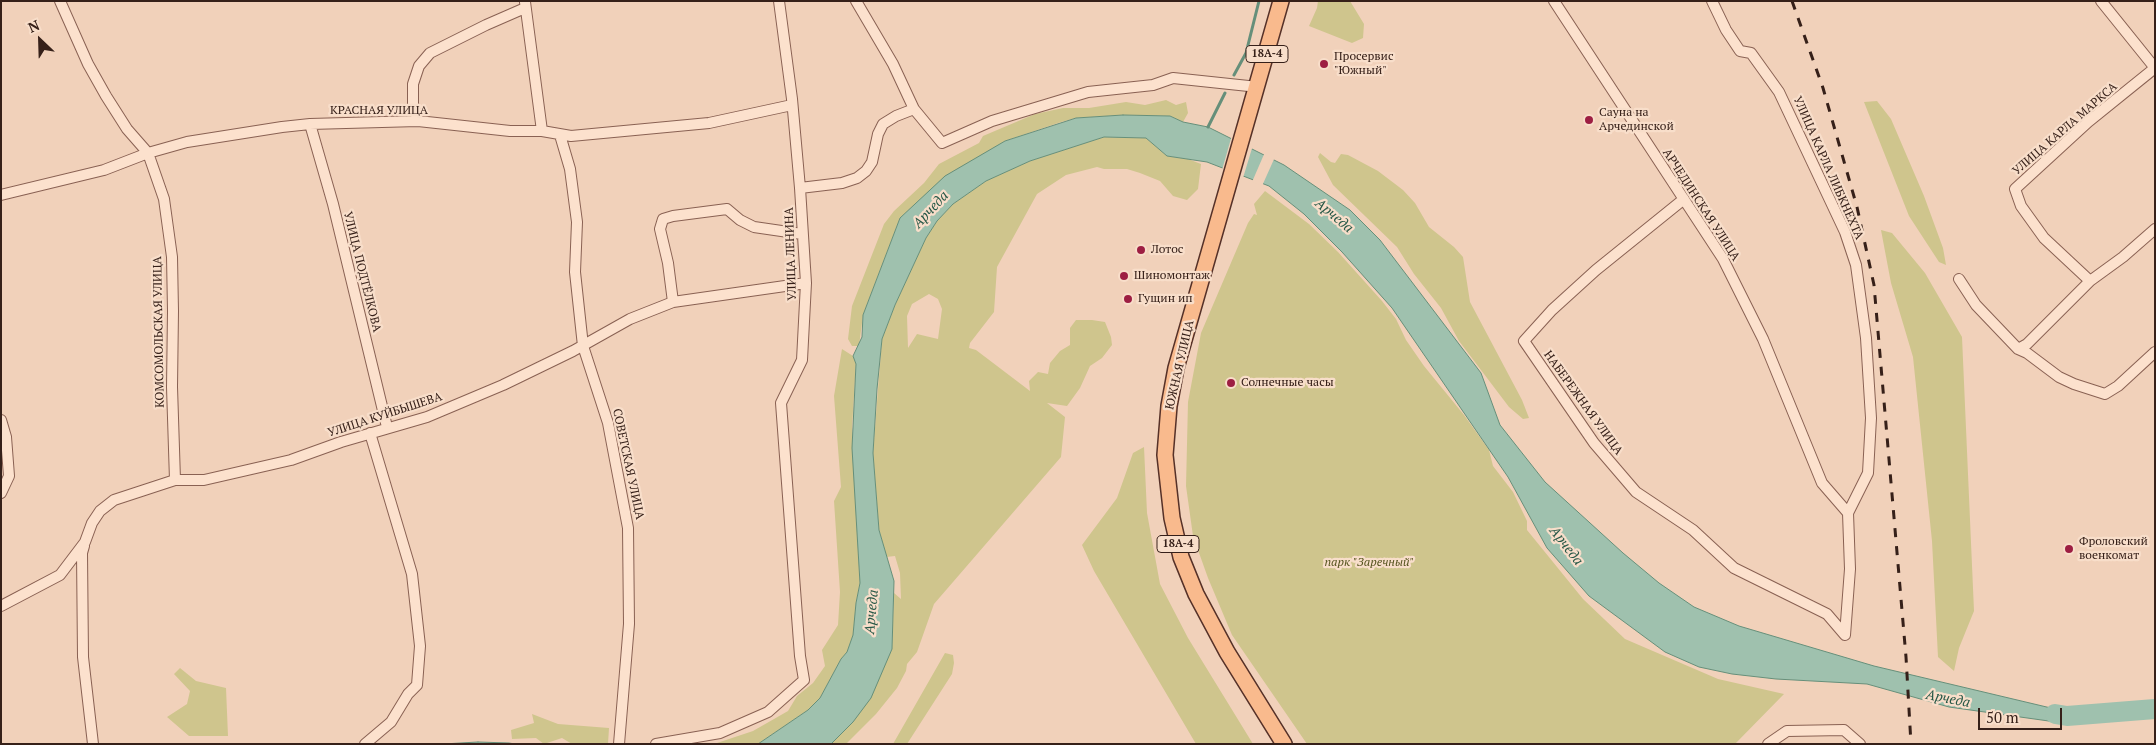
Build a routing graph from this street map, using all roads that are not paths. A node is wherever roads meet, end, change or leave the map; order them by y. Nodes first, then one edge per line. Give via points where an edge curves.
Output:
1 (60, 1) edge
2 (779, 1) edge
3 (856, 1) edge
4 (1281, 1) edge
5 (1554, 1) edge
6 (1712, 1) edge
7 (2100, 1) edge
8 (525, 5) edge
9 (2155, 68) edge
10 (1258, 87) junction
11 (792, 105) junction
12 (914, 109) junction
13 (418, 121) junction
14 (310, 124) junction
15 (542, 131) junction
16 (560, 135) junction
17 (148, 153) junction
18 (800, 188) junction
19 (1, 195) edge
20 (1684, 200) junction
21 (2155, 229) edge
22 (802, 234) junction
23 (1959, 279) dead end
24 (2090, 281) junction
25 (806, 283) junction
26 (674, 302) junction
27 (583, 346) junction
28 (2018, 349) junction
29 (2155, 352) edge
30 (1, 420) edge
31 (387, 428) junction
32 (370, 433) junction
33 (175, 480) junction
34 (1, 493) edge
35 (1848, 513) junction
36 (85, 542) junction
37 (1, 606) edge
38 (1845, 635) joint
39 (93, 744) edge
40 (365, 744) edge
41 (619, 744) edge
42 (656, 744) edge
43 (1284, 744) edge
44 (1768, 744) edge
45 (1860, 744) edge

1 - 17 street, КОМСОМОЛЬСКАЯ УЛИЦА via 106,96 127,129
2 - 11 street, УЛИЦА ЛЕНИНА
3 - 12 street via 893,64
4 - 10 main road, ЮЖНАЯ УЛИЦА / 18А-4
5 - 20 street, АРЧЕДИНСКАЯ УЛИЦА
6 - 35 street, УЛИЦА КАРЛА ЛИБКНЕХТА via 1740,51 1751,53 1780,92 1845,232 1856,265 1866,338 1871,418 1868,473
7 - 9 street, УЛИЦА КАРЛА МАРКСА
8 - 13 street via 430,53 419,66 413,84 413,104
8 - 15 street
9 - 24 street, УЛИЦА КАРЛА МАРКСА via 2088,122 2015,189 2021,206 2044,238
10 - 12 street via 1173,78 1144,86 1088,92 992,121 942,143
10 - 43 main road, ЮЖНАЯ УЛИЦА / 18А-4 via 1176,368 1165,455 1172,518 1181,557 1196,594 1227,652
11 - 16 street, КРАСНАЯ УЛИЦА via 702,124 595,135
11 - 18 street, УЛИЦА ЛЕНИНА
12 - 18 street via 883,124 872,162 857,178
13 - 14 street, КРАСНАЯ УЛИЦА
13 - 15 street, КРАСНАЯ УЛИЦА via 510,131
14 - 17 street, КРАСНАЯ УЛИЦА via 187,142
14 - 31 street, УЛИЦА ПОДТЁЛКОВА via 333,204
15 - 16 street, КРАСНАЯ УЛИЦА
16 - 27 street, СОВЕТСКАЯ УЛИЦА via 570,169 577,222 575,272
17 - 19 street, КРАСНАЯ УЛИЦА via 104,170
17 - 33 street, КОМСОМОЛЬСКАЯ УЛИЦА via 164,199 172,257
18 - 22 street, УЛИЦА ЛЕНИНА
20 - 35 street, АРЧЕДИНСКАЯ УЛИЦА via 1723,259 1762,339 1822,483
20 - 38 street, НАБЕРЕЖНАЯ УЛИЦА via 1596,270 1524,341 1594,443 1636,492 1693,530 1734,568 1827,614
21 - 24 street
22 - 25 street, УЛИЦА ЛЕНИНА
22 - 26 street via 754,227 727,209 663,219 660,229
23 - 28 street via 1976,305
24 - 28 street via 2027,344
25 - 26 street, УЛИЦА КУЙБЫШЕВА
25 - 42 street, УЛИЦА ЛЕНИНА via 802,360 781,403 804,680 768,712 720,733
26 - 27 street, УЛИЦА КУЙБЫШЕВА via 630,319
27 - 31 street, УЛИЦА КУЙБЫШЕВА via 503,385 427,416
27 - 41 street, СОВЕТСКАЯ УЛИЦА via 608,424 628,528 629,624
28 - 29 street via 2059,377 2105,394
30 - 34 street via 6,437 9,476
31 - 32 street, УЛИЦА КУЙБЫШЕВА
32 - 33 street, УЛИЦА КУЙБЫШЕВА via 290,460 204,480
32 - 40 street via 412,574 420,646 417,685 391,722
33 - 36 street, УЛИЦА КУЙБЫШЕВА via 114,500 100,511
35 - 38 street, УЛИЦА КАРЛА ЛИБКНЕХТА via 1850,569
36 - 37 street, УЛИЦА КУЙБЫШЕВА via 60,575
36 - 39 street via 82,553 83,657
44 - 45 street via 1787,731 1844,730

